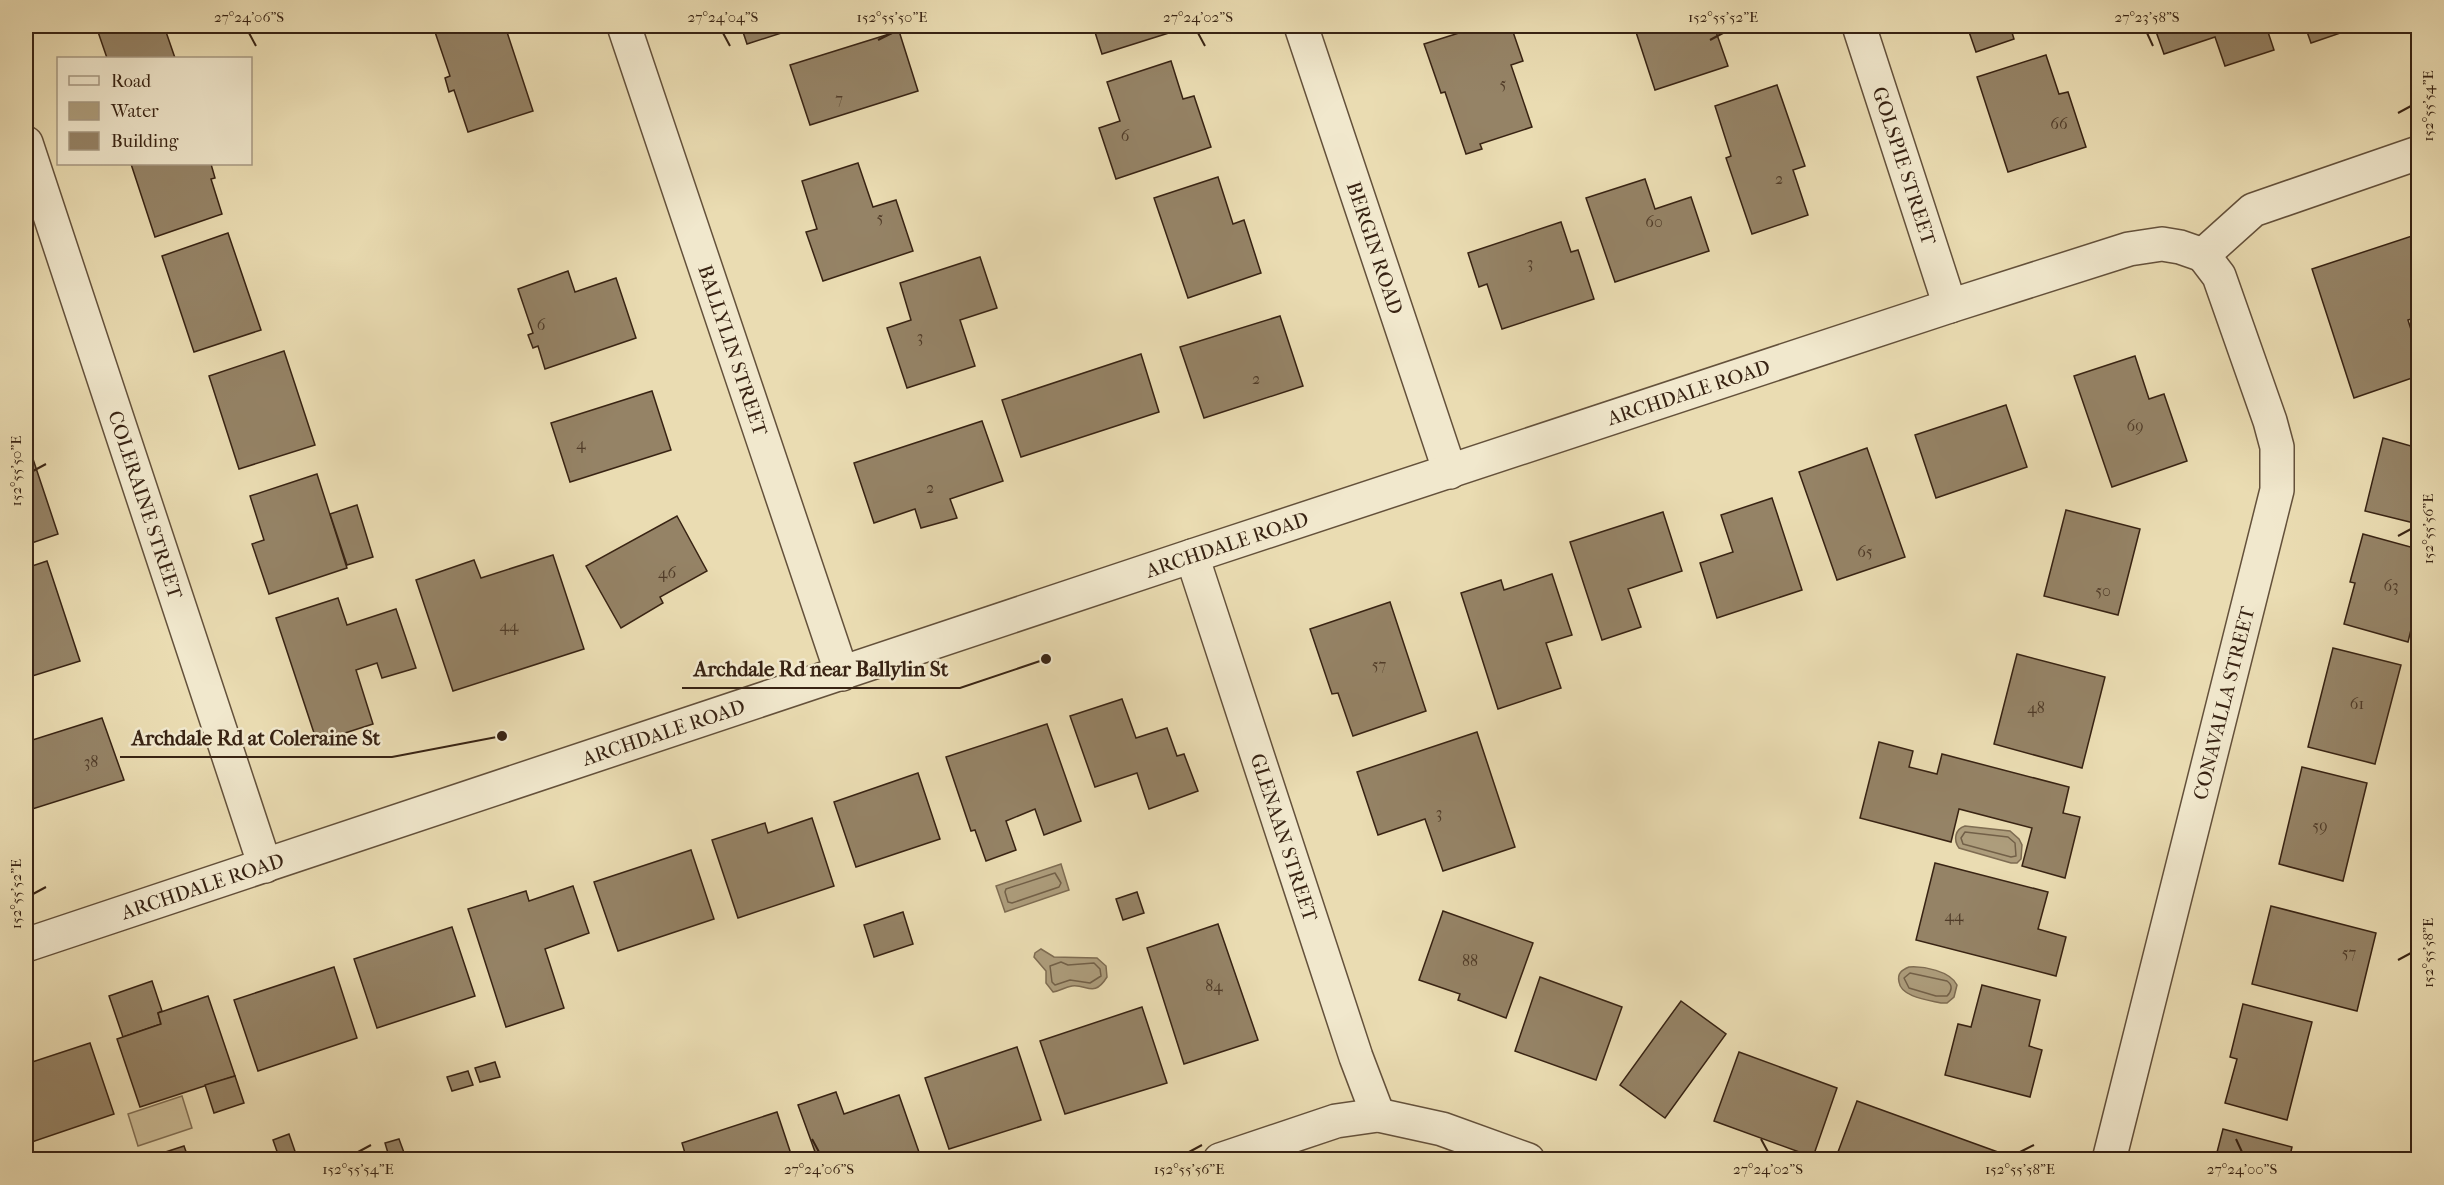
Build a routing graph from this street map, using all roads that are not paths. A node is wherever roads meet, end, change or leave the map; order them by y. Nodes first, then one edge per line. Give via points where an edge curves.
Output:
1 (624, 26) edge
2 (1301, 26) edge
3 (1859, 26) edge
4 (26, 143) edge
5 (2418, 153) edge
6 (2203, 255) junction
7 (1950, 306) junction
8 (1450, 472) junction
9 (1192, 556) junction
10 (842, 674) junction
11 (265, 866) junction
12 (26, 945) edge
13 (1378, 1115) junction
14 (1220, 1160) edge
15 (1528, 1160) edge
16 (2109, 1160) edge

1 - 10 street, BALLYLIN STREET
2 - 8 street, BERGIN ROAD
3 - 7 street, GOLSPIE STREET
4 - 11 street, COLERAINE STREET
5 - 6 street via 2253,210
6 - 7 street, ARCHDALE ROAD via 2162,244 2129,249
6 - 16 street, CONAVALLA STREET via 2219,276 2270,421 2277,447 2277,490
7 - 8 street, ARCHDALE ROAD
8 - 9 street, ARCHDALE ROAD
9 - 10 street, ARCHDALE ROAD
9 - 13 street, GLENAAN STREET
10 - 11 street, ARCHDALE ROAD
11 - 12 street, ARCHDALE ROAD
13 - 14 street via 1336,1121
13 - 15 street via 1442,1129

